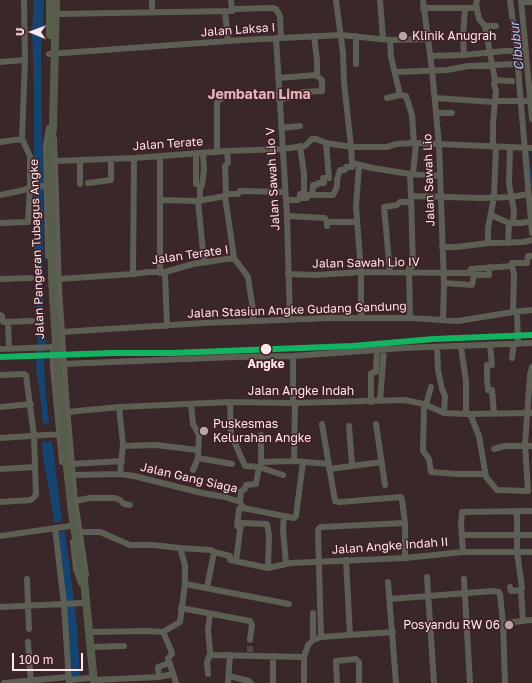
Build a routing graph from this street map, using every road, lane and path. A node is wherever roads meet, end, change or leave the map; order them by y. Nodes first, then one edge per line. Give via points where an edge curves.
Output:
1 (24, 0) edge
2 (50, 0) edge
3 (56, 0) edge
4 (152, 0) edge
5 (232, 0) edge
6 (271, 0) edge
7 (336, 0) edge
8 (380, 0) edge
9 (422, 0) edge
10 (477, 0) edge
11 (510, 0) edge
12 (521, 1) edge
13 (532, 2) edge
14 (272, 8) junction
15 (424, 8) junction
16 (465, 8) junction
17 (477, 8) junction
18 (229, 11) junction
19 (152, 12) junction
20 (56, 14) junction
21 (485, 26) junction
22 (496, 26) dead end
23 (341, 35) junction
24 (314, 36) junction
25 (356, 36) junction
26 (278, 38) junction
27 (383, 39) junction
28 (429, 39) junction
29 (390, 40) junction
30 (228, 41) junction
31 (520, 51) junction
32 (491, 53) junction
33 (52, 54) junction
34 (464, 55) junction
35 (473, 55) junction
36 (431, 56) junction
37 (24, 60) junction
38 (0, 62) edge
39 (356, 64) dead end
40 (517, 64) junction
41 (474, 66) junction
42 (492, 66) junction
43 (432, 70) junction
44 (530, 70) edge
45 (395, 72) junction
46 (316, 75) junction
47 (278, 78) junction
48 (495, 80) junction
49 (512, 81) dead end
50 (400, 95) junction
51 (279, 97) junction
52 (387, 98) dead end
53 (435, 98) junction
54 (494, 101) junction
55 (525, 101) junction
56 (531, 108) edge
57 (436, 113) junction
58 (452, 113) dead end
59 (532, 119) edge
60 (300, 126) dead end
61 (281, 128) junction
62 (51, 129) junction
63 (22, 139) junction
64 (0, 142) edge
65 (415, 143) junction
66 (326, 144) junction
67 (439, 145) junction
68 (300, 146) junction
69 (351, 147) junction
70 (494, 147) junction
71 (510, 147) junction
72 (529, 148) edge
73 (282, 149) junction
74 (227, 151) junction
75 (217, 152) junction
76 (203, 153) junction
77 (196, 154) junction
78 (160, 156) junction
79 (134, 158) junction
80 (111, 159) junction
81 (55, 161) junction
82 (80, 161) junction
83 (352, 163) junction
84 (359, 165) junction
85 (328, 168) junction
86 (341, 170) junction
87 (412, 174) junction
88 (440, 176) junction
89 (88, 182) dead end
90 (80, 184) dead end
91 (196, 184) dead end
92 (45, 186) junction
93 (31, 187) junction
94 (285, 192) junction
95 (528, 194) junction
96 (0, 195) edge
97 (226, 195) junction
98 (312, 195) junction
99 (441, 196) junction
100 (494, 196) junction
101 (512, 197) junction
102 (300, 198) junction
103 (411, 199) junction
104 (160, 200) junction
105 (286, 200) junction
106 (198, 201) junction
107 (491, 215) junction
108 (287, 216) junction
109 (531, 221) junction
110 (357, 222) junction
111 (0, 223) edge
112 (511, 223) junction
113 (532, 233) edge
114 (532, 240) edge
115 (488, 243) junction
116 (508, 243) junction
117 (442, 247) junction
118 (532, 256) edge
119 (234, 258) junction
120 (204, 262) junction
121 (512, 266) junction
122 (489, 267) junction
123 (162, 272) junction
124 (361, 272) junction
125 (390, 272) junction
126 (443, 272) junction
127 (409, 273) junction
128 (132, 274) junction
129 (288, 274) junction
130 (31, 278) dead end
131 (0, 279) edge
132 (59, 279) junction
133 (444, 283) junction
134 (532, 310) edge
135 (515, 312) junction
136 (0, 316) edge
137 (361, 318) junction
138 (410, 318) junction
139 (290, 320) junction
140 (443, 320) junction
141 (32, 321) dead end
142 (254, 321) junction
143 (8, 322) junction
144 (167, 326) junction
145 (61, 332) junction
146 (532, 343) edge
147 (62, 344) junction
148 (516, 344) junction
149 (490, 345) junction
150 (51, 346) junction
151 (437, 347) junction
152 (461, 347) junction
153 (9, 349) junction
154 (380, 349) junction
155 (0, 350) edge
156 (293, 356) junction
157 (512, 358) dead end
158 (63, 364) junction
159 (53, 367) junction
160 (532, 367) edge
161 (0, 375) edge
162 (431, 387) dead end
163 (380, 401) junction
164 (230, 402) junction
165 (372, 402) junction
166 (294, 403) junction
167 (31, 404) junction
168 (191, 404) junction
169 (425, 405) junction
170 (0, 406) edge
171 (119, 407) junction
172 (67, 412) junction
173 (530, 412) edge
174 (494, 413) junction
175 (444, 414) junction
176 (468, 414) junction
177 (322, 424) dead end
178 (376, 424) dead end
179 (349, 426) dead end
180 (69, 433) junction
181 (57, 434) junction
182 (34, 436) junction
183 (260, 436) dead end
184 (0, 438) edge
185 (123, 446) junction
186 (525, 446) junction
187 (532, 446) edge
188 (494, 449) dead end
189 (198, 450) junction
190 (198, 458) junction
191 (122, 461) junction
192 (294, 461) junction
193 (303, 462) junction
194 (382, 462) junction
195 (72, 464) junction
196 (232, 464) dead end
197 (261, 465) junction
198 (352, 465) junction
199 (329, 466) junction
200 (35, 467) junction
201 (0, 469) edge
202 (193, 470) dead end
203 (120, 474) junction
204 (485, 474) junction
205 (72, 475) junction
206 (283, 475) dead end
207 (386, 485) dead end
208 (530, 491) edge
209 (75, 501) junction
210 (0, 502) edge
211 (240, 502) junction
212 (130, 505) dead end
213 (243, 508) junction
214 (517, 511) junction
215 (532, 511) edge
216 (284, 516) junction
217 (405, 524) junction
218 (68, 526) junction
219 (55, 528) junction
220 (80, 532) junction
221 (516, 534) junction
222 (462, 535) junction
223 (532, 535) edge
224 (0, 536) edge
225 (180, 548) junction
226 (214, 552) junction
227 (463, 552) junction
228 (517, 552) junction
229 (532, 552) edge
230 (230, 556) junction
231 (405, 558) junction
232 (346, 560) junction
233 (236, 561) junction
234 (319, 562) junction
235 (286, 564) junction
236 (268, 568) junction
237 (427, 577) dead end
238 (27, 579) dead end
239 (464, 579) dead end
240 (82, 580) junction
241 (388, 582) dead end
242 (185, 584) junction
243 (510, 586) dead end
244 (207, 588) junction
245 (521, 590) junction
246 (465, 594) junction
247 (428, 597) junction
248 (390, 599) junction
249 (80, 603) junction
250 (65, 604) junction
251 (288, 604) dead end
252 (28, 606) junction
253 (0, 607) edge
254 (181, 608) junction
255 (313, 613) dead end
256 (210, 614) junction
257 (532, 620) edge
258 (523, 622) junction
259 (503, 623) junction
260 (29, 629) dead end
261 (90, 632) junction
262 (163, 632) junction
263 (392, 632) junction
264 (350, 636) junction
265 (321, 638) junction
266 (250, 639) tunnel mouth
267 (313, 640) junction
268 (28, 642) dead end
269 (124, 646) dead end
270 (91, 647) junction
271 (210, 654) junction
272 (230, 655) junction
273 (273, 656) junction
274 (304, 657) junction
275 (169, 663) junction
276 (173, 674) junction
277 (208, 674) dead end
278 (229, 676) junction
279 (159, 677) junction
280 (69, 680) edge
281 (91, 680) edge
282 (31, 682) edge
283 (4, 683) edge
284 (176, 683) edge
285 (228, 683) edge
286 (251, 683) edge
287 (273, 683) edge
288 (304, 683) edge
289 (337, 683) edge
290 (359, 683) edge
291 (396, 683) edge
292 (434, 683) edge
293 (470, 683) edge
294 (505, 683) edge

1 - 37 street
2 - 33 main road, Jalan Pangeran Tubagus Angke
3 - 20 main road, Jalan Pangeran Tubagus Angke
4 - 19 street
5 - 18 street
6 - 14 street
7 - 23 street
8 - 27 street
9 - 15 street, Jalan Sawah Lio
10 - 17 street
11 - 31 street
12 - 13 street
12 - 31 street
14 - 18 street
14 - 26 street, Jalan Sawah Lio V via 276,9 280,16
15 - 16 street
15 - 28 street, Jalan Sawah Lio
16 - 17 street
16 - 34 street
17 - 21 street via 480,20
18 - 19 street
18 - 30 street
19 - 20 street
20 - 33 main road, Jalan Pangeran Tubagus Angke
21 - 22 street
21 - 32 street
23 - 24 street, Jalan Laksa I
23 - 25 street, Jalan Laksa I
23 - 69 street
24 - 26 street, Jalan Laksa I
24 - 46 street
25 - 27 street, Jalan Laksa I
25 - 39 street
26 - 30 street, Jalan Laksa I
26 - 47 street, Jalan Sawah Lio V
27 - 29 street, Jalan Laksa I
28 - 29 street, Jalan Laksa I
28 - 36 street, Jalan Sawah Lio
29 - 45 street
30 - 33 street, Jalan Laksa I
31 - 32 street
31 - 40 street
31 - 44 street
32 - 35 street
32 - 42 street
33 - 62 main road, Jalan Pangeran Tubagus Angke
34 - 35 street
34 - 36 street
35 - 41 street
36 - 43 street, Jalan Sawah Lio
37 - 38 street
37 - 63 street
40 - 42 street
40 - 55 street
41 - 42 street
41 - 43 street
42 - 48 street
43 - 45 street
43 - 53 street, Jalan Sawah Lio
44 - 55 street
45 - 50 street
46 - 47 street
46 - 51 street via 321,79 322,91
47 - 51 street, Jalan Sawah Lio V
48 - 49 street
48 - 54 street
50 - 52 street
50 - 65 street via 406,96 412,115
51 - 61 street, Jalan Sawah Lio V
51 - 75 street via 243,95 218,100
53 - 54 street
53 - 57 street, Jalan Sawah Lio
54 - 55 street
54 - 70 street
55 - 56 street
55 - 72 street
56 - 59 street
57 - 58 street
57 - 67 street, Jalan Sawah Lio
60 - 61 street
61 - 73 street, Jalan Sawah Lio V
62 - 81 street, Jalan Pangeran Tubagus Angke
62 - 92 street, Jalan Pangeran Tubagus Angke via 46,146
62 - 240 main road, Jalan Pangeran Tubagus Angke, bridge via 52,278 57,360 66,467
63 - 64 street
63 - 93 street via 30,156
65 - 67 street, Jalan Terate
65 - 69 street, Jalan Terate via 387,147
65 - 87 street
66 - 68 street, Jalan Terate via 312,139 305,146
66 - 69 street, Jalan Terate
66 - 85 street
67 - 70 street, Jalan Terate
67 - 88 street, Jalan Sawah Lio
68 - 73 street, Jalan Terate
68 - 102 street via 304,194 300,194
69 - 83 street
70 - 71 street, Jalan Terate
70 - 100 street
71 - 72 street, Jalan Terate
71 - 101 street via 509,184
72 - 95 street
73 - 74 street, Jalan Terate
73 - 94 street, Jalan Sawah Lio V
74 - 75 street, Jalan Terate
74 - 97 street
75 - 76 street, Jalan Terate
76 - 77 street, Jalan Terate
76 - 106 street via 204,170
77 - 78 street, Jalan Terate
77 - 91 street
78 - 79 street, Jalan Terate
78 - 104 street
79 - 80 street, Jalan Terate
79 - 128 street
80 - 82 street, Jalan Terate
80 - 89 street via 111,180
81 - 82 street, Jalan Terate
81 - 132 street, Jalan Pangeran Tubagus Angke
82 - 90 street
83 - 84 street
83 - 86 street via 352,167
84 - 87 street
84 - 110 street
85 - 86 street
85 - 98 street via 329,178 323,178 324,183 313,186
86 - 98 street via 333,195
87 - 88 street
87 - 103 street
88 - 99 street, Jalan Sawah Lio
92 - 93 street
92 - 150 street, Jalan Pangeran Tubagus Angke
93 - 96 street
93 - 111 street via 28,222
94 - 97 street via 241,191 238,194
94 - 105 street, Jalan Sawah Lio V
95 - 101 street
95 - 109 street
97 - 106 street
97 - 119 street
98 - 102 street
99 - 100 street
99 - 103 street
99 - 117 street, Jalan Sawah Lio
100 - 101 street
100 - 107 street
101 - 112 street via 514,212
102 - 105 street
103 - 125 street via 384,207
103 - 127 street via 413,266 409,268
104 - 106 street
104 - 123 street
105 - 108 street, Jalan Sawah Lio V
106 - 120 street
107 - 112 street
107 - 115 street
108 - 110 street via 324,218 327,224
108 - 129 street, Jalan Sawah Lio V
109 - 112 street
109 - 113 street
110 - 124 street
112 - 116 street
114 - 116 street
115 - 116 street
115 - 117 street
117 - 126 street, Jalan Sawah Lio
118 - 121 street via 528,257 527,263 512,263
119 - 120 street, Jalan Terate I
119 - 142 street, Jalan Terate I via 248,277
120 - 123 street, Jalan Terate I
121 - 122 street
121 - 135 street
122 - 126 street, Jalan Sawah Lio IV via 471,269 469,273
122 - 133 street via 489,275 473,276 472,284
123 - 128 street, Jalan Terate I
123 - 144 street
124 - 125 street, Jalan Sawah Lio IV
124 - 129 street, Jalan Sawah Lio IV
124 - 137 street
125 - 127 street, Jalan Sawah Lio IV
126 - 127 street, Jalan Sawah Lio IV
126 - 133 street, Jalan Sawah Lio
127 - 138 street
128 - 132 street, Jalan Terate I
129 - 139 street, Jalan Sawah Lio V
130 - 131 street
132 - 145 street, Jalan Pangeran Tubagus Angke
133 - 140 street, Jalan Sawah Lio
134 - 135 street, Jalan Stasiun Angke Gudang Gandung
135 - 140 street, Jalan Stasiun Angke Gudang Gandung via 458,321
135 - 148 street
136 - 143 street via 2,322
137 - 138 street, Jalan Stasiun Angke Gudang Gandung
137 - 139 street, Jalan Stasiun Angke Gudang Gandung
138 - 140 street, Jalan Stasiun Angke Gudang Gandung
139 - 142 street, Jalan Stasiun Angke Gudang Gandung
141 - 143 street
142 - 144 street, Jalan Stasiun Angke Gudang Gandung
143 - 153 street
144 - 145 street, Jalan Stasiun Angke Gudang Gandung
145 - 147 street, Jalan Pangeran Tubagus Angke
146 - 148 street
147 - 150 street
147 - 158 street, Jalan Pangeran Tubagus Angke
148 - 149 street
148 - 157 street
149 - 152 street
149 - 174 street via 492,365 487,365 487,378 488,390 492,390
150 - 153 street
150 - 159 street, Jalan Pangeran Tubagus Angke
151 - 152 street
151 - 154 street
151 - 175 street via 438,370 445,394
152 - 176 street
153 - 155 street
154 - 156 street
154 - 163 street
154 - 165 street via 376,372 371,372
156 - 158 street
156 - 166 street
158 - 159 street via 59,363
158 - 172 street, Jalan Pangeran Tubagus Angke
159 - 181 street, Jalan Pangeran Tubagus Angke
160 - 173 street
161 - 167 street via 26,374
162 - 169 street
163 - 165 street, Jalan Angke Indah
163 - 169 street, Jalan Angke Indah via 404,400
164 - 166 street, Jalan Angke Indah
164 - 168 street, Jalan Angke Indah
164 - 197 street via 232,439 245,466
165 - 166 street, Jalan Angke Indah
166 - 192 street
167 - 170 street
167 - 182 street
168 - 171 street, Jalan Angke Indah
168 - 189 street via 193,424 199,435
169 - 175 street, Jalan Angke Indah
169 - 204 street via 423,451 429,458 431,472
171 - 172 street, Jalan Angke Indah
171 - 185 street
172 - 180 street, Jalan Pangeran Tubagus Angke
173 - 174 street, Jalan Angke Indah
173 - 186 street
174 - 176 street, Jalan Angke Indah
175 - 176 street, Jalan Angke Indah
176 - 204 street via 479,436
177 - 199 street
178 - 194 street
179 - 198 street
180 - 181 street
180 - 195 street, Jalan Pangeran Tubagus Angke
181 - 182 street
181 - 218 street, Jalan Pangeran Tubagus Angke
182 - 184 street
182 - 200 street
183 - 197 street
185 - 189 street via 156,445
185 - 191 street
186 - 187 street
186 - 188 street
186 - 208 street
189 - 190 street
190 - 196 street
190 - 202 street
191 - 195 street
191 - 203 street
192 - 193 street
192 - 197 street
193 - 199 street
193 - 216 street, Jalan Gang Siaga via 296,516
194 - 198 street
194 - 207 street
195 - 205 street, Jalan Pangeran Tubagus Angke
197 - 206 street
197 - 211 street via 256,484 246,485 241,491
198 - 199 street
199 - 217 street via 335,501 399,496 402,500
200 - 201 street
200 - 210 street via 36,495 33,500
203 - 205 street, Jalan Gang Siaga
203 - 211 street, Jalan Gang Siaga
204 - 208 street via 496,489 501,491
205 - 209 street, Jalan Pangeran Tubagus Angke
209 - 212 street via 115,498
209 - 220 street, Jalan Pangeran Tubagus Angke
211 - 213 street, Jalan Gang Siaga
213 - 216 street, Jalan Gang Siaga
213 - 230 street via 239,509 234,550
214 - 215 street
214 - 221 street
214 - 222 street via 461,511
216 - 235 street
217 - 231 street
217 - 234 street via 321,527 318,531
218 - 219 street
218 - 240 street, Jalan Pangeran Tubagus Angke via 76,569
219 - 224 street
219 - 250 street
220 - 225 street via 100,532 130,545
220 - 240 street, Jalan Pangeran Tubagus Angke via 86,574
221 - 222 street
221 - 223 street
221 - 228 street
222 - 227 street
225 - 226 street
225 - 242 street via 185,565
226 - 230 street
226 - 244 street
227 - 228 street, Jalan Angke Indah II
227 - 231 street, Jalan Angke Indah II
228 - 229 street, Jalan Angke Indah II
228 - 245 street
230 - 233 street via 230,560
231 - 232 street, Jalan Angke Indah II
232 - 234 street, Jalan Angke Indah II
232 - 264 street
233 - 236 street
233 - 236 street via 240,523 267,524
234 - 235 street, Jalan Angke Indah II
234 - 265 street
235 - 236 street, Jalan Angke Indah II
237 - 247 street
238 - 252 street
239 - 246 street
240 - 249 main road, Jalan Pangeran Tubagus Angke
240 - 261 main road, Jalan Pangeran Tubagus Angke
241 - 248 street
242 - 244 street
242 - 254 street
243 - 245 street via 511,590
244 - 251 street
245 - 258 street
246 - 247 street
246 - 259 street via 496,591 500,594
246 - 293 street
247 - 248 street
247 - 292 street
248 - 263 street
249 - 250 street
249 - 281 main road, Jalan Pangeran Tubagus Angke
250 - 252 street
250 - 280 street
252 - 253 street
252 - 260 street
254 - 256 street
254 - 262 street via 180,622
255 - 267 street
256 - 266 street via 250,621
256 - 271 street
257 - 258 street
258 - 259 street
259 - 294 street
261 - 262 street
261 - 270 main road, Jalan Pangeran Tubagus Angke
262 - 275 street via 172,654 168,657
263 - 264 street
263 - 291 street
264 - 265 street
265 - 267 street
267 - 274 street via 308,645
268 - 282 street
269 - 270 street
270 - 281 main road, Jalan Pangeran Tubagus Angke
271 - 272 street
271 - 277 street
272 - 273 street
272 - 278 street
273 - 274 street
273 - 287 street
274 - 288 street
275 - 276 street
275 - 279 street via 158,667
276 - 279 street
276 - 284 street
278 - 285 street
278 - 286 street via 249,680
279 - 281 street
280 - 281 street
280 - 282 street
282 - 283 street
289 - 290 street via 336,661 357,659

